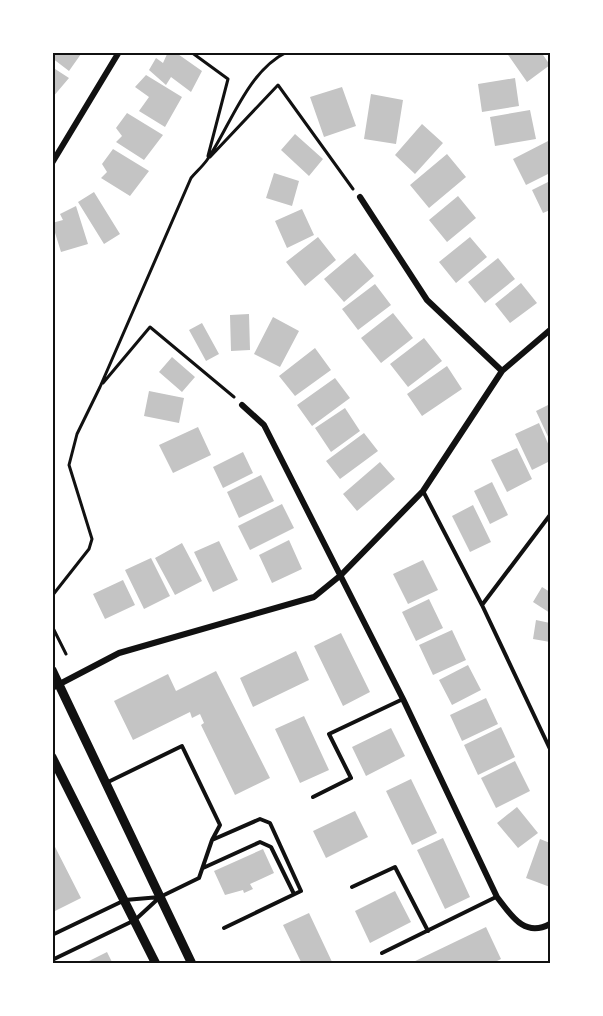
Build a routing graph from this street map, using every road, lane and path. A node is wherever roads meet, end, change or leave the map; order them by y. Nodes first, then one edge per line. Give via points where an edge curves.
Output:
1 (119, 52) edge
2 (191, 52) edge
3 (287, 52) edge
4 (207, 161) junction
5 (52, 163) edge
6 (360, 197) joint
7 (550, 330) edge
8 (502, 371) junction
9 (100, 387) junction
10 (242, 405) joint
11 (423, 491) junction
12 (550, 514) edge
13 (341, 575) junction
14 (52, 597) edge
15 (482, 604) junction
16 (52, 626) edge
17 (66, 654) dead end
18 (52, 670) edge
19 (56, 687) edge
20 (403, 699) junction
21 (550, 748) edge
22 (52, 757) edge
23 (106, 783) junction
24 (313, 797) dead end
25 (212, 840) junction
26 (202, 868) junction
27 (352, 887) dead end
28 (294, 894) junction
29 (160, 897) junction
30 (497, 897) junction
31 (125, 900) junction
32 (135, 920) junction
33 (550, 924) edge
34 (224, 928) dead end
35 (428, 931) junction
36 (52, 935) edge
37 (382, 953) dead end
38 (52, 960) edge
39 (156, 963) edge
40 (192, 963) edge

1 - 5 street
2 - 4 path via 228,79
3 - 4 path via 257,78
4 - 6 path via 278,85
4 - 9 path via 191,178
6 - 8 street via 427,300
7 - 8 street
8 - 11 street
9 - 10 path via 150,327
9 - 14 path via 76,434 69,465 92,539 89,549
10 - 13 street via 264,425
11 - 13 street
11 - 15 lane
12 - 15 lane
13 - 19 street via 314,597 119,653
13 - 20 street
15 - 21 lane
16 - 17 path
18 - 19 street
19 - 23 street
20 - 24 lane via 329,734 351,778
20 - 30 street
22 - 31 street
23 - 25 lane via 182,746 220,825
23 - 29 street
25 - 26 lane
25 - 28 lane via 260,819 270,823 301,891
26 - 28 lane via 260,842 266,843
26 - 29 lane via 199,878
27 - 35 lane via 395,867
28 - 34 lane
29 - 31 lane
29 - 32 lane
29 - 40 street
30 - 33 street via 519,924 542,929
30 - 35 lane
31 - 32 street
31 - 36 lane
32 - 38 lane
32 - 39 street
35 - 37 lane

